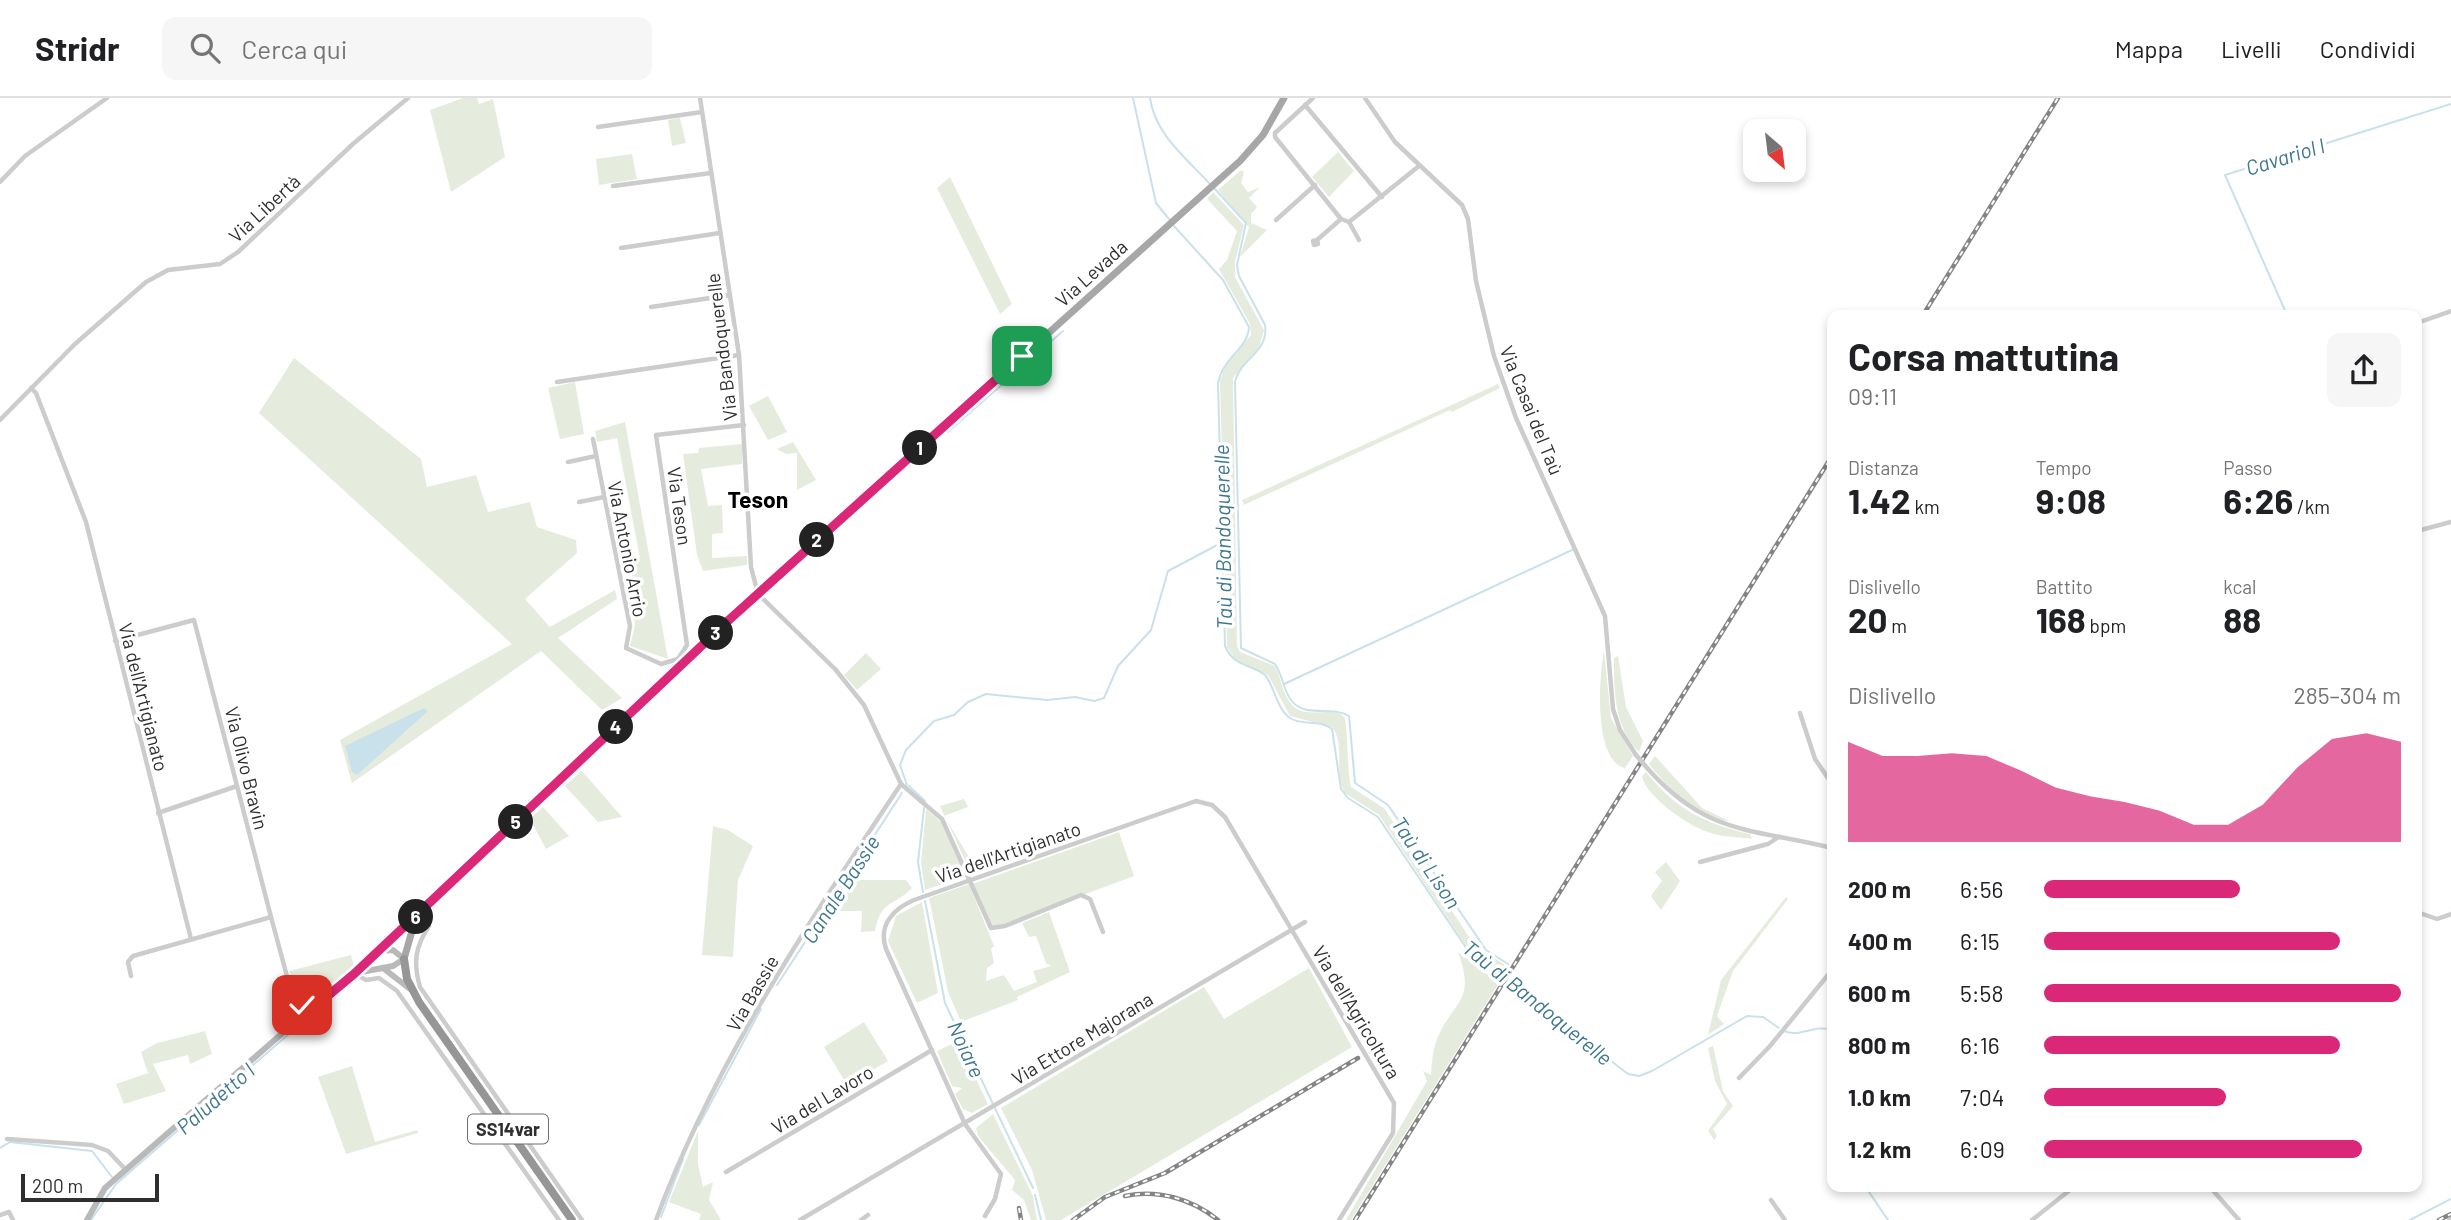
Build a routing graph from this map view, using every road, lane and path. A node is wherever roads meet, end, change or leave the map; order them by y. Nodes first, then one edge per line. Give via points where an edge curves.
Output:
1 (107, 98) edge
2 (408, 98) edge
3 (700, 98) edge
4 (1284, 98) edge
5 (1313, 98) edge
6 (1365, 98) edge
7 (1305, 105) junction
8 (702, 112) junction
9 (598, 127) dead end
10 (1419, 166) junction
11 (711, 173) junction
12 (0, 182) edge
13 (1315, 185) junction
14 (613, 186) dead end
15 (1382, 197) junction
16 (1342, 219) junction
17 (1276, 220) dead end
18 (1349, 222) junction
19 (720, 233) junction
20 (1317, 240) dead end
21 (1359, 240) dead end
22 (621, 248) dead end
23 (730, 295) junction
24 (651, 307) dead end
25 (2451, 311) edge
26 (2422, 321) edge
27 (739, 355) junction
28 (557, 382) dead end
29 (31, 388) junction
30 (0, 420) edge
31 (745, 425) junction
32 (593, 439) dead end
33 (596, 456) junction
34 (568, 462) dead end
35 (604, 497) junction
36 (579, 502) dead end
37 (2451, 522) edge
38 (2422, 530) edge
39 (758, 594) junction
40 (115, 641) junction
41 (680, 662) junction
42 (1801, 713) dead end
43 (1827, 776) edge
44 (901, 784) junction
45 (237, 786) junction
46 (158, 813) junction
47 (1778, 837) junction
48 (1827, 847) edge
49 (1700, 862) dead end
50 (970, 880) junction
51 (434, 901) junction
52 (2422, 914) edge
53 (2451, 914) edge
54 (271, 917) junction
55 (1305, 922) dead end
56 (429, 926) dead end
57 (1292, 930) junction
58 (1103, 932) dead end
59 (191, 939) junction
60 (378, 951) junction
61 (404, 959) junction
62 (381, 967) junction
63 (354, 974) junction
64 (131, 976) dead end
65 (1827, 976) edge
66 (414, 994) junction
67 (324, 999) junction
68 (298, 1001) junction
69 (306, 1002) junction
70 (312, 1009) junction
71 (302, 1018) junction
72 (932, 1049) junction
73 (1739, 1078) dead end
74 (965, 1124) junction
75 (7, 1139) dead end
76 (126, 1170) junction
77 (726, 1172) dead end
78 (2067, 1192) edge
79 (2214, 1192) edge
80 (1771, 1200) dead end
81 (0, 1215) edge
82 (868, 1215) dead end
83 (985, 1216) dead end
84 (13, 1220) edge
85 (87, 1220) edge
86 (559, 1220) edge
87 (572, 1220) edge
88 (582, 1220) edge
89 (656, 1220) edge
90 (800, 1220) edge
91 (861, 1220) edge
92 (1339, 1220) edge
93 (1785, 1220) edge
94 (2032, 1220) edge
95 (2238, 1220) edge

1 - 12 street via 25,156
2 - 29 street, Via Libertà via 238,252 211,266 168,270 154,277
3 - 8 street, Via Bandoquerelle
4 - 39 main road, Via Levada via 1264,135 1240,161
5 - 7 street
6 - 10 street, Via Casai del Taù via 1395,142
7 - 13 street via 1276,133 1276,139
7 - 15 street
8 - 9 street
8 - 11 street, Via Bandoquerelle
10 - 15 street
10 - 47 street, Via Casai del Taù, bridge via 1462,205 1468,219 1476,281 1494,356 1516,418 1605,616 1613,709 1620,730 1667,791 1691,810 1723,824
11 - 14 street
11 - 19 street, Via Bandoquerelle
13 - 16 street
13 - 17 street
15 - 18 street
16 - 18 street
16 - 20 street
18 - 21 street
19 - 22 street
19 - 23 street, Via Bandoquerelle
23 - 24 street
23 - 27 street, Via Bandoquerelle
25 - 26 street
27 - 28 street
27 - 31 street, Via Bandoquerelle
29 - 30 street, Via Libertà
29 - 40 street, Via dell'Artigianato via 86,522
31 - 39 street, Via Bandoquerelle via 751,567
31 - 41 street, Via Teson via 656,435 687,645
32 - 33 street, Via Antonio Arrio
33 - 34 street
33 - 35 street, Via Antonio Arrio
35 - 36 street
35 - 41 street, Via Antonio Arrio via 630,626 626,648 661,664
37 - 38 street
39 - 41 main road, Via Levada
39 - 44 street via 854,692 873,718
40 - 45 street, Via Olivo Bravin via 194,620
40 - 46 street, Via dell'Artigianato
41 - 51 main road, Via Levada
42 - 43 street via 1815,758
44 - 50 street via 942,820
44 - 89 street, Via Bassie via 761,1002 674,1171
45 - 46 street
45 - 54 street, Via Olivo Bravin
46 - 59 street, Via dell'Artigianato
47 - 48 street
47 - 49 street via 1768,844
50 - 57 street, Via dell'Artigianato via 1188,803 1204,802 1226,817
50 - 58 street via 991,928 1082,895 1090,899
50 - 72 street, Via dell'Artigianato via 904,904 886,923 886,949
51 - 60 main road, Via Levada
51 - 61 main road via 412,931
52 - 53 street via 2437,919
54 - 59 street
54 - 68 street, Via Olivo Bravin via 291,991
55 - 57 street, Via Ettore Majorana
56 - 88 street via 415,960 420,987
57 - 74 street, Via Ettore Majorana
57 - 92 street, Via dell'Agricoltura via 1394,1103 1393,1133
59 - 64 street via 130,958
60 - 61 main road via 393,950
60 - 63 main road, Via Levada
61 - 62 main road, Via Levada
61 - 66 highway, SS14var
62 - 63 main road, Via Levada
62 - 66 main road via 393,972
63 - 67 main road, Via Levada
63 - 86 street via 379,978 397,991
65 - 73 street
66 - 87 highway, SS14var
67 - 69 street
67 - 70 main road, Via Levada
68 - 69 street
68 - 70 street
68 - 71 street, Via Olivo Bravin
69 - 70 street
70 - 71 main road, Via Levada
71 - 76 main road, Via Levada
72 - 74 street, Via dell'Artigianato
72 - 77 street, Via del Lavoro
74 - 83 street, Via dell'Artigianato via 1001,1174
74 - 90 street, Via Ettore Majorana
75 - 76 street via 92,1145 108,1150
76 - 85 main road, Via Levada via 105,1188
78 - 94 street
79 - 95 street
80 - 93 street
81 - 84 street via 9,1212
82 - 91 street

